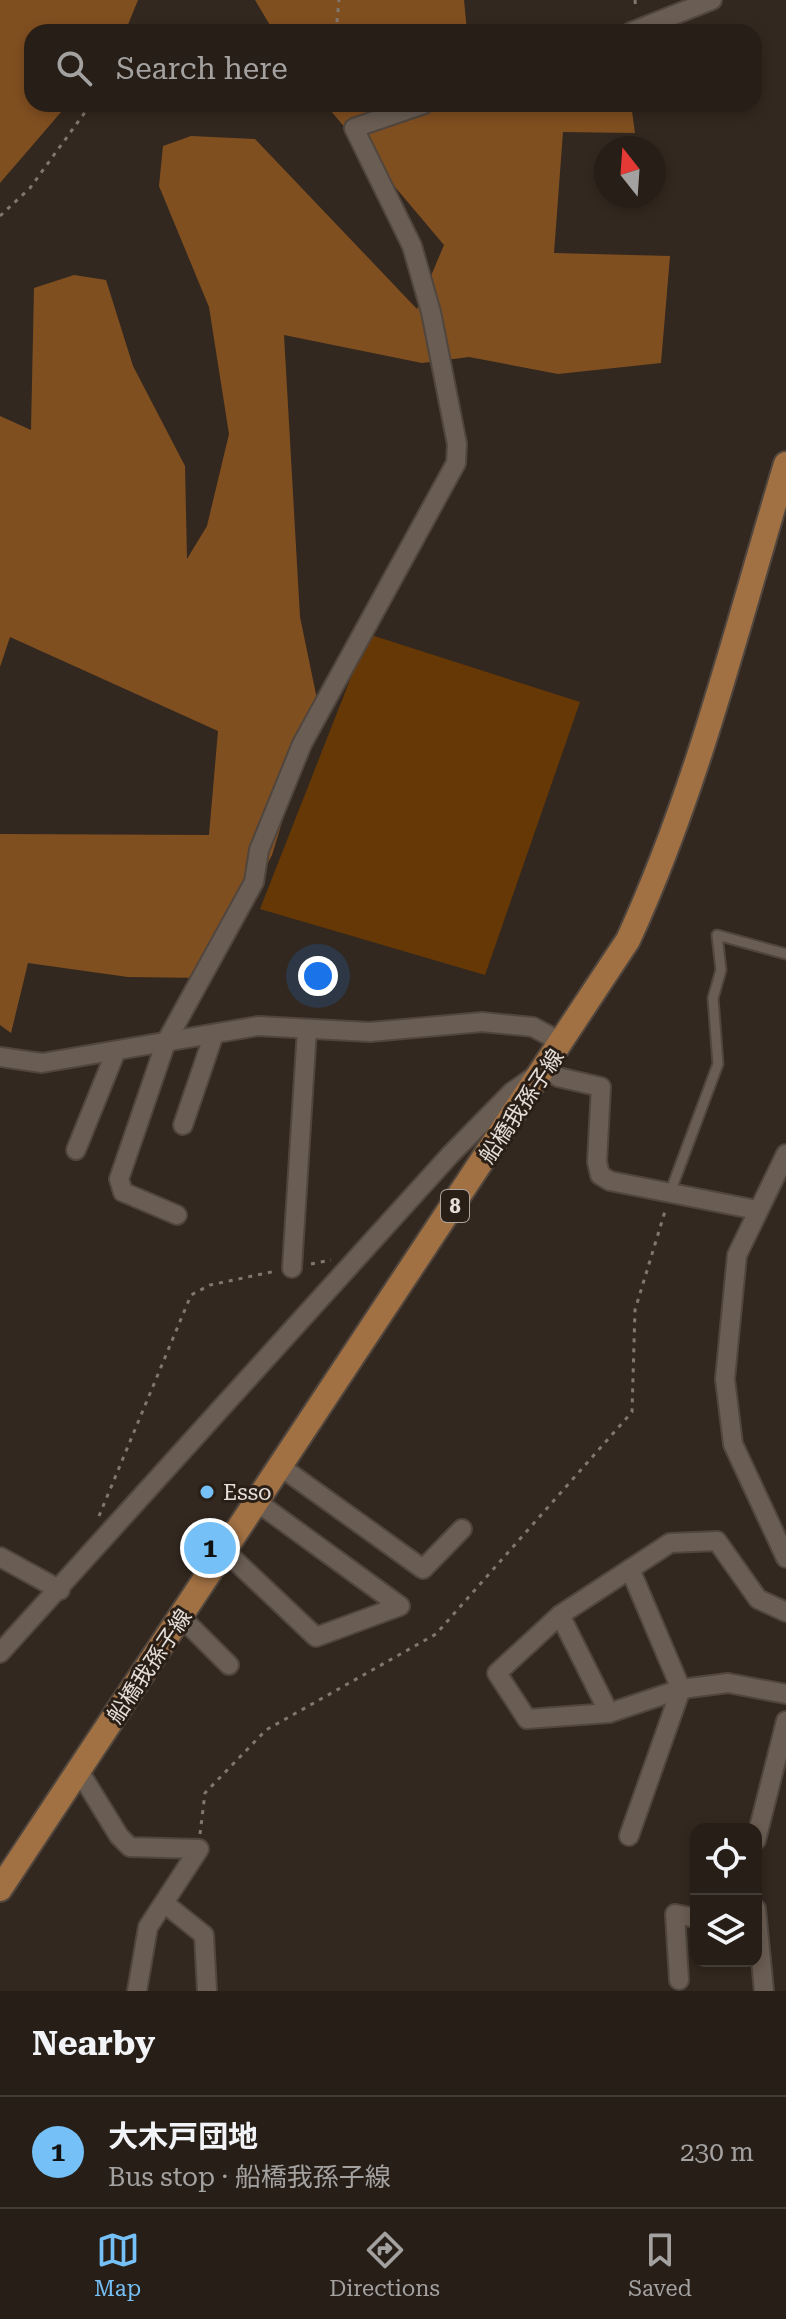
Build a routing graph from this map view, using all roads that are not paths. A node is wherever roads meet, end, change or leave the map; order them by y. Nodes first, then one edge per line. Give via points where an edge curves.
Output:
1 (712, 0) edge
2 (651, 24) edge
3 (401, 112) edge
4 (786, 464) edge
5 (786, 954) edge
6 (307, 1029) junction
7 (214, 1034) junction
8 (166, 1042) junction
9 (563, 1043) junction
10 (116, 1051) junction
11 (0, 1057) edge
12 (548, 1067) junction
13 (183, 1125) dead end
14 (76, 1150) dead end
15 (786, 1154) edge
16 (671, 1190) junction
17 (757, 1210) junction
18 (177, 1215) dead end
19 (292, 1268) road end
20 (281, 1467) junction
21 (257, 1502) junction
22 (462, 1529) dead end
23 (225, 1551) junction
24 (0, 1557) edge
25 (786, 1558) edge
26 (630, 1569) junction
27 (60, 1590) junction
28 (786, 1612) edge
29 (560, 1615) junction
30 (181, 1617) junction
31 (0, 1653) edge
32 (229, 1665) dead end
33 (681, 1689) junction
34 (786, 1694) edge
35 (609, 1713) junction
36 (786, 1721) edge
37 (79, 1771) junction
38 (760, 1823) edge
39 (629, 1836) dead end
40 (0, 1889) edge
41 (164, 1903) junction
42 (690, 1917) edge
43 (761, 1967) edge
44 (679, 1980) dead end
45 (137, 1991) edge
46 (207, 1991) edge
47 (764, 1991) edge

1 - 2 street
3 - 8 street via 354,128 412,246 431,312 457,444 456,463 302,744 259,850 254,882
4 - 9 main road, 船橋我孫子線 / 8 via 660,872 628,940
5 - 16 lane via 717,935 721,970 713,998 718,1064
6 - 7 street via 258,1026
6 - 9 street via 370,1032 482,1022 533,1027
6 - 19 street
7 - 8 street
7 - 13 street
8 - 10 street
8 - 18 street via 119,1179 123,1192
9 - 12 main road, 船橋我孫子線 / 8
10 - 11 street via 42,1063
10 - 14 street
12 - 16 street via 558,1077 601,1087 600,1175
12 - 20 main road, 船橋我孫子線 / 8
12 - 27 street via 512,1092
15 - 17 street
16 - 17 street
17 - 25 street via 737,1255 725,1379 733,1444
20 - 21 main road, 船橋我孫子線 / 8
20 - 22 street via 423,1569
21 - 23 main road, 船橋我孫子線 / 8
21 - 23 street via 400,1606 316,1637
23 - 30 main road, 船橋我孫子線 / 8
24 - 27 street
26 - 28 street via 670,1543 717,1541 758,1599
26 - 29 street
26 - 33 street
27 - 31 street
29 - 35 street
29 - 35 street via 497,1673 527,1719
30 - 32 street
30 - 37 main road, 船橋我孫子線 / 8
33 - 34 street via 728,1683
33 - 35 street
33 - 39 street
36 - 38 street
37 - 40 main road, 船橋我孫子線 / 8
37 - 41 street via 130,1847 199,1849
41 - 45 street via 148,1927
41 - 46 street via 204,1935
42 - 44 street via 675,1914
43 - 47 street

